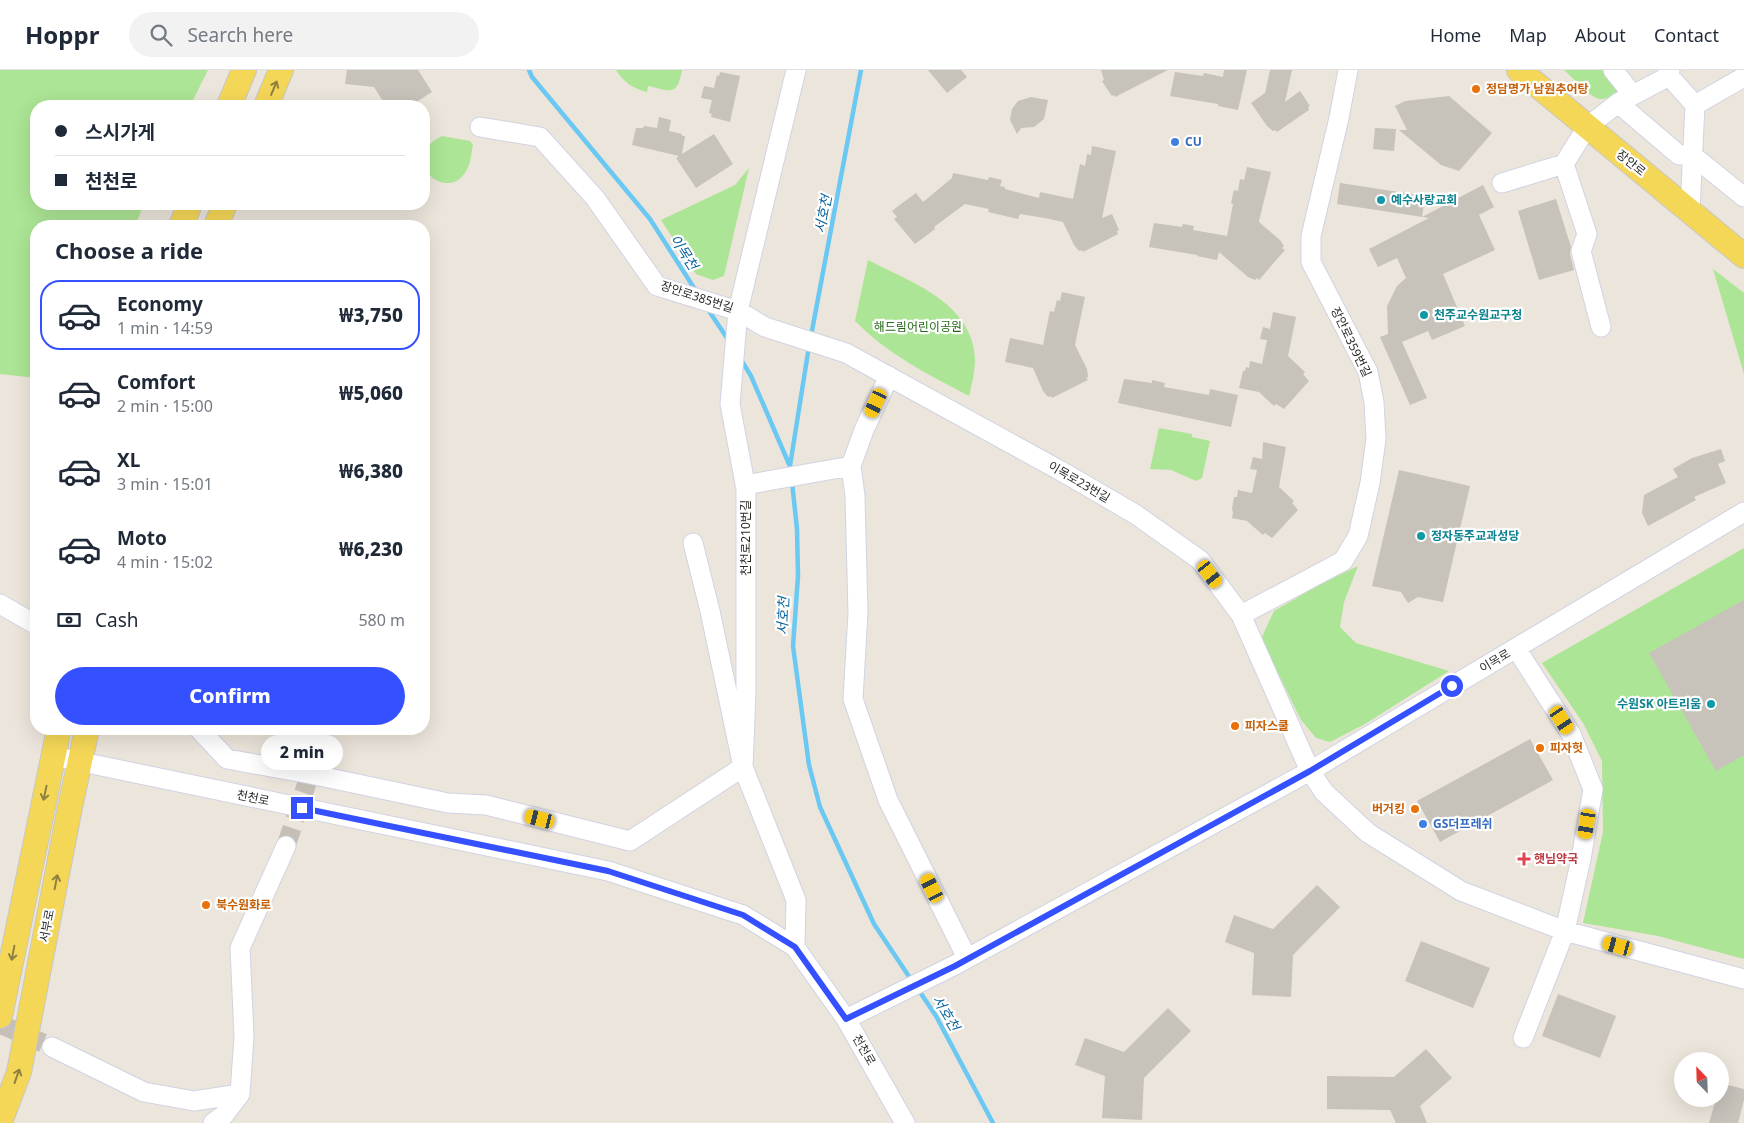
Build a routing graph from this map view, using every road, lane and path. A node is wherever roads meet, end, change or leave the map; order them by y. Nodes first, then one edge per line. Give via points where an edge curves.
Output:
1 (244, 70) edge
2 (281, 70) edge
3 (796, 70) edge
4 (1348, 70) edge
5 (1519, 70) edge
6 (1612, 70) edge
7 (1669, 73) edge
8 (1744, 77) edge
9 (1626, 99) junction
10 (232, 100) edge
11 (268, 100) edge
12 (1695, 105) junction
13 (480, 127) dead end
14 (1587, 127) junction
15 (1692, 155) junction
16 (1564, 164) junction
17 (1502, 183) dead end
18 (1744, 197) edge
19 (1690, 211) junction
20 (1744, 256) edge
21 (738, 311) junction
22 (1601, 328) dead end
23 (889, 376) junction
24 (843, 468) junction
25 (748, 484) junction
26 (1744, 512) edge
27 (693, 543) dead end
28 (0, 604) edge
29 (1240, 615) junction
30 (30, 621) edge
31 (1516, 648) junction
32 (58, 735) edge
33 (86, 735) edge
34 (205, 735) edge
35 (315, 735) edge
36 (53, 756) junction
37 (80, 762) junction
38 (742, 767) junction
39 (1310, 771) junction
40 (310, 774) junction
41 (286, 846) tunnel mouth
42 (1565, 931) junction
43 (795, 947) junction
44 (961, 962) junction
45 (1744, 979) edge
46 (0, 1016) edge
47 (846, 1019) junction
48 (1523, 1038) dead end
49 (52, 1047) tunnel mouth
50 (240, 1094) junction
51 (0, 1122) edge
52 (213, 1123) edge
53 (905, 1123) edge

1 - 10 main road
11 -> 2 main road
3 - 21 street, 장안로385번길
4 - 29 street, 장안로359번길 via 1311,236 1311,262 1368,372 1376,439 1370,483 1358,536 1343,561
5 - 14 main road, 장안로
6 - 9 street
7 - 9 street
7 - 12 street
8 - 12 street
9 - 14 street
9 - 15 street via 1679,155
12 - 15 street
13 - 21 street, 장안로385번길 via 540,138 595,198 657,286
14 - 16 street
14 - 19 main road, 장안로
15 - 18 street
15 - 19 street
16 - 17 street
16 - 22 street via 1587,234 1581,251
19 - 20 main road, 장안로
21 - 23 street, 이목로23번길 via 765,327 846,353
21 - 25 street, 천천로210번길 via 730,404
23 - 24 street
23 - 29 street, 이목로23번길 via 1135,514 1200,560
24 - 25 street
24 - 44 street via 855,496 858,613 853,699 888,800
25 - 38 street, 천천로210번길
26 - 31 street, 이목로
27 - 38 street, 천천로210번길
28 - 30 street
29 - 39 street, 이목로23번길
31 - 39 street, 이목로
31 - 42 street via 1571,734 1593,789
32 - 36 main road
33 - 37 main road, 서부로
34 - 40 street via 227,759
35 - 40 street
36 - 37 street, 천천로
36 -> 46 main road
37 - 43 street, 천천로 via 608,871 743,915
51 -> 37 main road, 서부로 via 19,1072
38 - 40 street via 630,841 486,805 448,803
38 - 43 street, 천천로210번길 via 796,900
39 - 42 street, 이목로23번길 via 1324,792 1368,833 1385,844 1461,891
39 - 44 street, 이목로
41 - 50 street via 240,948 244,1036
42 - 45 street, 이목로23번길
42 - 48 street
43 - 47 street, 천천로
44 - 47 street, 이목로
47 - 53 street, 천천로
49 - 50 street via 144,1092 194,1101
50 - 52 street via 224,1116

